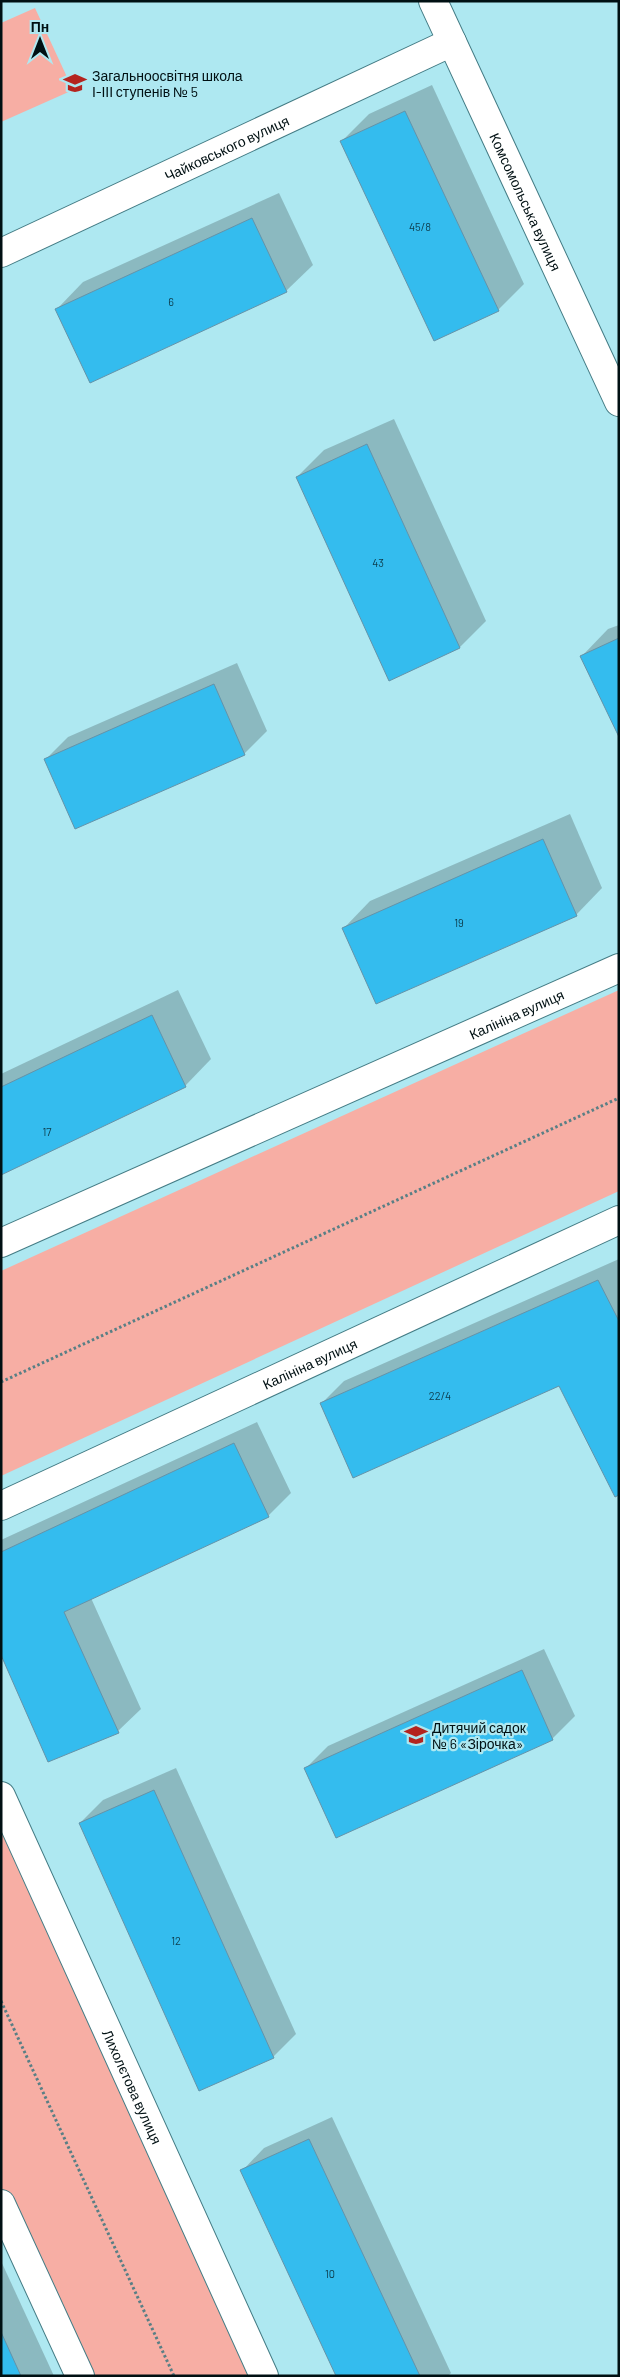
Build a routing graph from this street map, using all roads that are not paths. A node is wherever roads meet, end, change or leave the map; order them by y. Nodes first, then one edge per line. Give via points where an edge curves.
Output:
1 (433, 1) edge
2 (452, 42) junction
3 (1, 253) edge
4 (619, 402) edge
5 (619, 968) edge
6 (619, 1220) edge
7 (1, 1243) edge
8 (1, 1506) edge
9 (1, 1796) edge
10 (1, 2204) edge
11 (80, 2376) edge
12 (264, 2376) edge

1 - 2 street, Комсомольська вулиця
2 - 3 street, Чайковського вулиця
2 - 4 street, Комсомольська вулиця
5 - 7 street, Калініна вулиця
6 - 8 street, Калініна вулиця
9 - 12 street, Лихолєтова вулиця
10 - 11 street

